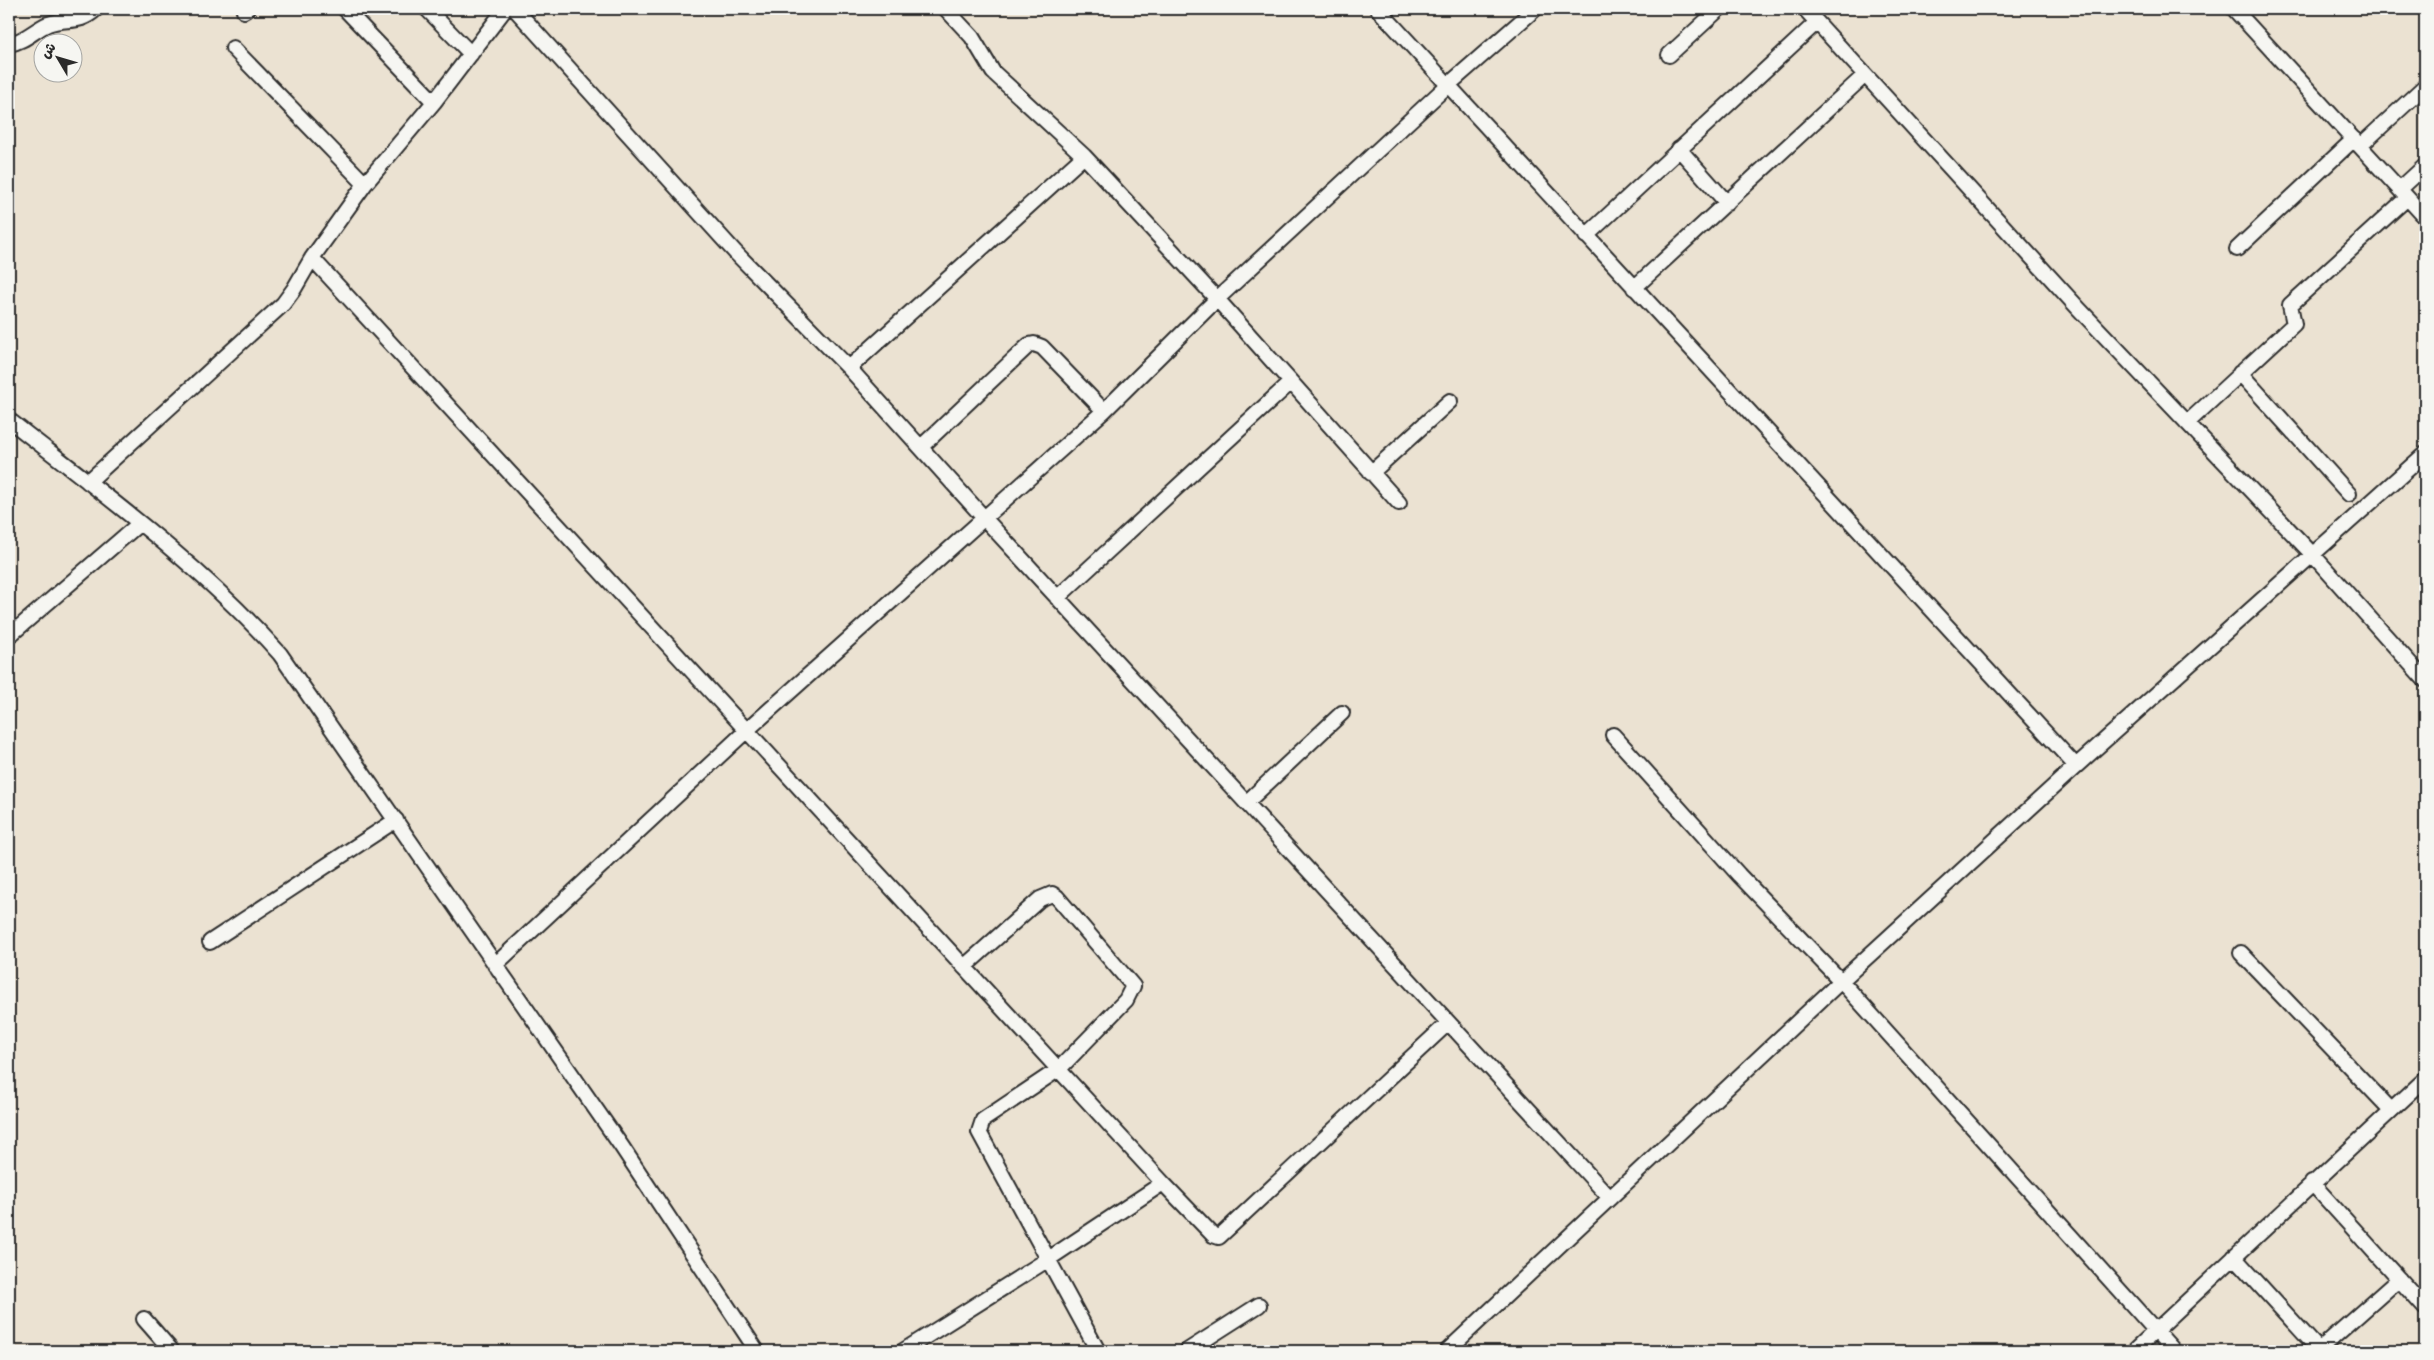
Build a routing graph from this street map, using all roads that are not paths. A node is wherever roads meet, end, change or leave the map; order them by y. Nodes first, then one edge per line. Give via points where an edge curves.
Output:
1 (96, 9) edge
2 (345, 9) edge
3 (427, 9) edge
4 (505, 9) edge
5 (515, 9) edge
6 (946, 9) edge
7 (1378, 9) edge
8 (1535, 9) edge
9 (1719, 9) edge
10 (1804, 9) edge
11 (2234, 9) edge
12 (1817, 22) junction
13 (9, 44) edge
14 (233, 48) dead end
15 (471, 54) junction
16 (1669, 55) dead end
17 (1865, 75) junction
18 (1447, 86) junction
19 (2425, 86) edge
20 (434, 102) junction
21 (2357, 143) junction
22 (1680, 149) junction
23 (1084, 156) junction
24 (2425, 166) edge
25 (365, 184) junction
26 (2403, 193) junction
27 (1726, 203) junction
28 (2425, 217) edge
29 (1586, 236) junction
30 (2237, 249) dead end
31 (312, 258) junction
32 (1634, 288) junction
33 (1217, 299) junction
34 (849, 368) junction
35 (2240, 373) junction
36 (1290, 383) junction
37 (1450, 401) dead end
38 (1104, 411) junction
39 (9, 420) edge
40 (2187, 423) junction
41 (921, 447) junction
42 (2425, 454) edge
43 (1371, 472) junction
44 (88, 482) junction
45 (2349, 494) dead end
46 (1399, 504) dead end
47 (985, 519) junction
48 (140, 523) junction
49 (2312, 555) junction
50 (1057, 598) junction
51 (9, 636) edge
52 (2425, 680) edge
53 (1342, 713) dead end
54 (746, 731) junction
55 (1613, 735) dead end
56 (2076, 766) junction
57 (1247, 802) junction
58 (396, 820) junction
59 (210, 942) dead end
60 (2241, 953) dead end
61 (495, 965) junction
62 (964, 967) junction
63 (1841, 980) junction
64 (1448, 1024) junction
65 (1059, 1069) junction
66 (2425, 1078) edge
67 (2391, 1110) junction
68 (1163, 1182) junction
69 (2312, 1183) junction
70 (1610, 1198) junction
71 (2234, 1257) junction
72 (1047, 1260) junction
73 (2399, 1279) junction
74 (1260, 1305) dead end
75 (2425, 1308) edge
76 (144, 1319) dead end
77 (2156, 1332) junction
78 (2319, 1350) edge
79 (172, 1351) edge
80 (757, 1351) edge
81 (903, 1351) edge
82 (1098, 1351) edge
83 (1187, 1351) edge
84 (1447, 1351) edge
85 (2134, 1351) edge
86 (2174, 1351) edge

1 - 13 street via 84,19 50,24 19,42
2 - 20 street
3 - 15 street
4 - 15 street
5 - 34 street via 735,252
6 - 23 street via 972,38 993,72
7 - 18 street
8 - 18 street
9 - 16 street
10 - 12 street
11 - 21 street
12 - 17 street
12 - 22 street
14 - 25 street
15 - 20 street
17 - 27 street
17 - 40 street via 2079,310
18 - 29 street
18 - 33 street
19 - 21 street
20 - 25 street
21 - 26 street
21 - 30 street
22 - 27 street
22 - 29 street
23 - 33 street
23 - 34 street
24 - 26 street
25 - 31 street
26 - 28 street
26 - 35 street via 2290,305 2294,324
27 - 32 street
29 - 32 street
31 - 44 street via 283,304
31 - 54 street via 509,469
32 - 56 street
33 - 36 street
33 - 38 street
34 - 41 street
35 - 40 street
35 - 45 street
36 - 43 street
36 - 50 street
37 - 43 street
38 - 41 street via 1042,347 1034,344
38 - 47 street
39 - 44 street
40 - 49 street
41 - 47 street
42 - 49 street
43 - 46 street
44 - 48 street
47 - 50 street
47 - 54 street
48 - 51 street
48 - 58 street via 236,608 280,654
49 - 52 street
49 - 56 street
50 - 57 street
53 - 57 street
54 - 61 street
54 - 62 street
55 - 63 street via 1739,875
56 - 63 street
57 - 64 street
58 - 59 street
58 - 61 street
60 - 67 street
61 - 80 street via 622,1147
62 - 65 street
62 - 65 street via 1040,899 1052,894 1057,897 1133,986 1126,1000
63 - 70 street
63 - 77 street
64 - 68 street via 1219,1237 1213,1235
64 - 70 street
65 - 68 street
65 - 72 street via 983,1120 979,1132
66 - 67 street
67 - 69 street
68 - 72 street
69 - 71 street
69 - 73 street
70 - 84 street
71 - 77 street
71 - 78 street
72 - 81 street
72 - 82 street
73 - 75 street
73 - 78 street
74 - 83 street
76 - 79 street
77 - 85 street
77 - 86 street

